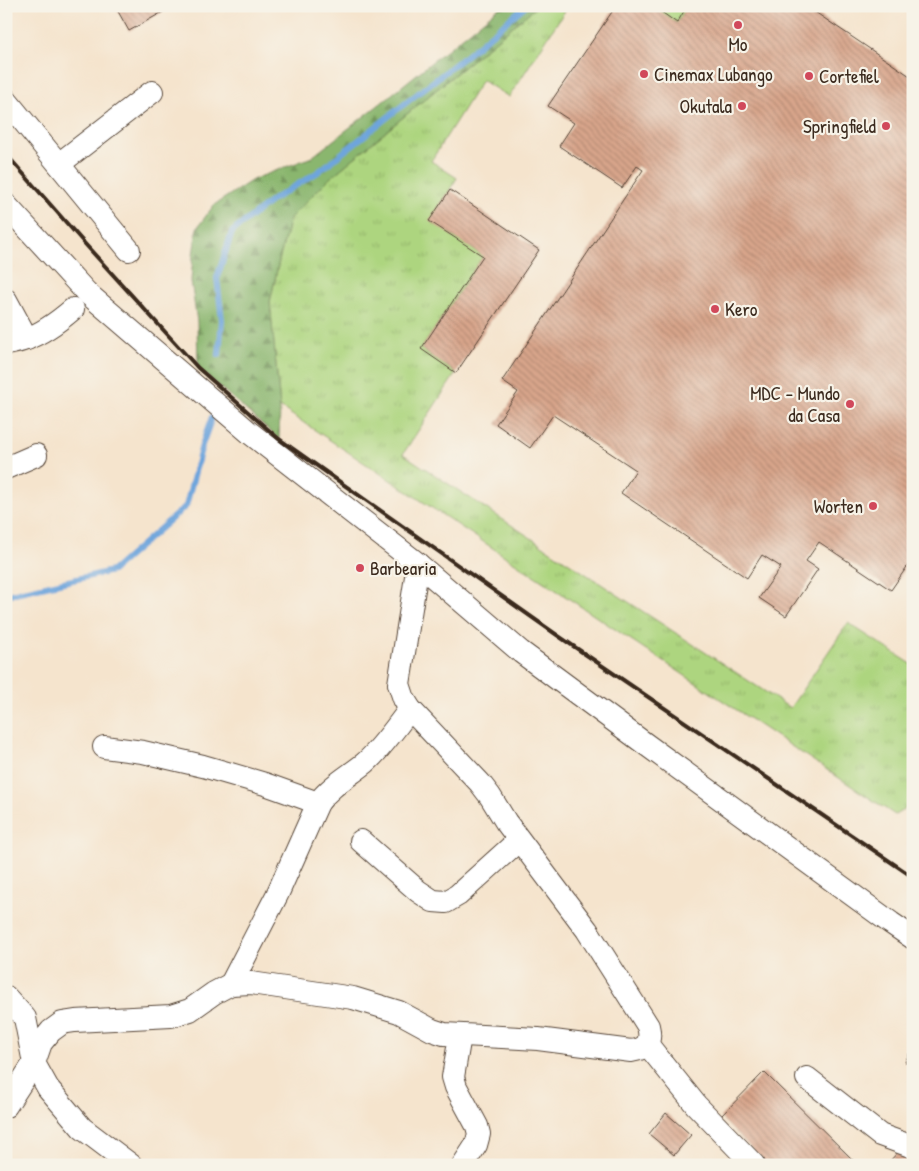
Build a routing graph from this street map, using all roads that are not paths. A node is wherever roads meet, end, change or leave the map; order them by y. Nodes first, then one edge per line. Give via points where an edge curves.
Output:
1 (152, 92) dead end
2 (6, 100) edge
3 (59, 164) junction
4 (6, 204) edge
5 (129, 250) dead end
6 (6, 300) edge
7 (73, 309) dead end
8 (16, 342) edge
9 (36, 455) dead end
10 (6, 468) edge
11 (418, 564) junction
12 (410, 709) junction
13 (104, 747) dead end
14 (318, 803) junction
15 (361, 840) dead end
16 (519, 840) junction
17 (913, 938) edge
18 (231, 984) junction
19 (6, 997) edge
20 (460, 1036) junction
21 (648, 1044) junction
22 (34, 1063) junction
23 (807, 1078) dead end
24 (6, 1106) edge
25 (913, 1147) edge
26 (132, 1165) edge
27 (463, 1165) edge
28 (754, 1165) edge

1 - 3 street
2 - 3 street
3 - 5 street
4 - 11 street via 86,292 146,345 250,433
6 - 8 street
7 - 8 street via 57,322
9 - 10 street
11 - 12 street via 399,684
11 - 17 street via 521,652
12 - 14 street via 377,751 324,794
12 - 16 street via 480,783
13 - 14 street via 144,752 203,766
14 - 18 street via 277,895
15 - 16 street via 418,892 433,901 446,902
16 - 21 street via 587,930 648,1026
18 - 20 street via 251,983 353,998 399,1012 432,1030
18 - 22 street via 190,1010 171,1016 62,1023 41,1043
19 - 22 street via 24,1018
20 - 21 street via 538,1039 631,1052
20 - 27 street via 453,1077 479,1134
21 - 28 street via 696,1105
22 - 24 street
22 - 26 street via 48,1088 82,1128
23 - 25 street via 880,1135

